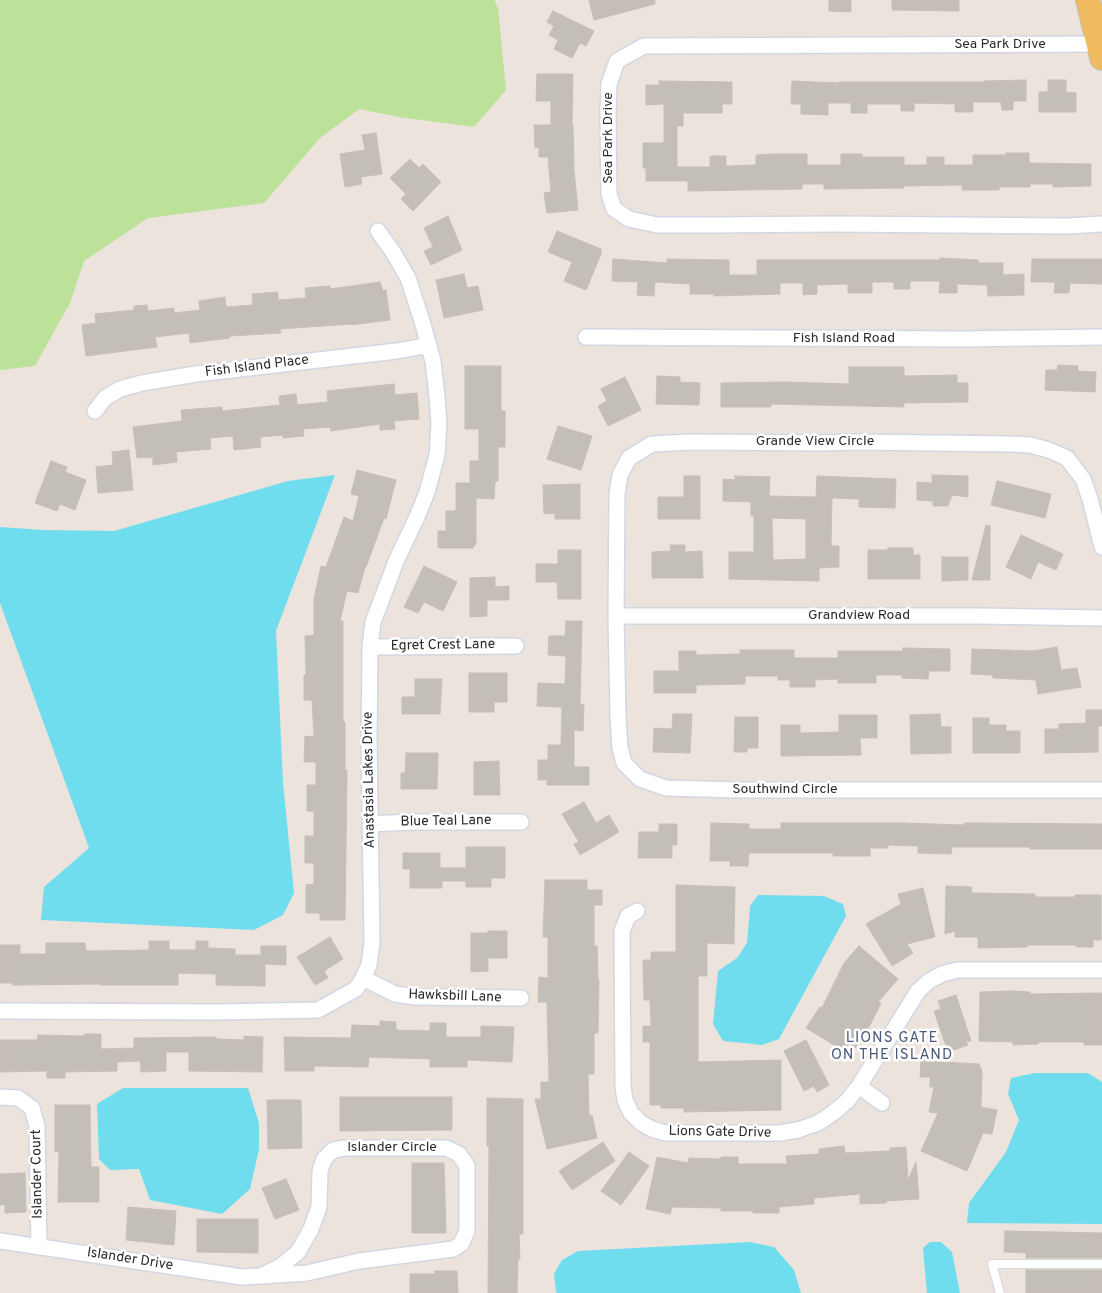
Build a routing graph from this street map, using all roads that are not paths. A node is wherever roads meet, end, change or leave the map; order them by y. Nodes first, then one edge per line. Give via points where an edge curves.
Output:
1 (1088, 0) edge
2 (1101, 49) edge
3 (1102, 224) edge
4 (378, 231) dead end
5 (586, 337) dead end
6 (1102, 337) edge
7 (429, 345) junction
8 (94, 411) dead end
9 (1102, 546) edge
10 (616, 616) junction
11 (1102, 618) edge
12 (516, 646) dead end
13 (370, 647) junction
14 (1102, 790) edge
15 (521, 822) dead end
16 (370, 824) junction
17 (637, 910) dead end
18 (1102, 970) edge
19 (364, 978) junction
20 (521, 998) dead end
21 (0, 1011) edge
22 (859, 1086) junction
23 (0, 1097) edge
24 (882, 1103) dead end
25 (0, 1241) edge
26 (39, 1246) junction
27 (1102, 1264) edge
28 (261, 1276) junction
29 (1000, 1293) edge

1 - 2 main road
2 - 3 street, Sea Park Drive via 644,46 617,61 609,84 609,194 614,209 629,219 657,225
4 - 7 street, Anastasia Lakes Drive via 408,278
5 - 6 street, Fish Island Road
7 - 8 street, Fish Island Place via 142,383 120,389 105,398
7 - 13 street, Anastasia Lakes Drive via 439,424 437,455 423,500 373,622
9 - 10 street, Grande View Circle via 1083,478 1067,458 1030,445 857,442 652,444 629,458 620,475
10 - 11 street, Grandview Road
10 - 14 street, Southwind Circle via 620,748 624,763 640,779 666,788 740,790
12 - 13 street, Egret Crest Lane
13 - 16 street, Anastasia Lakes Drive
15 - 16 street, Blue Teal Lane
16 - 19 street, Anastasia Lakes Drive via 372,943 370,965
17 - 22 street, Lions Gate Drive via 628,916 622,931 623,1087 631,1113 641,1123 665,1133 780,1133 798,1130 833,1114
18 - 22 street, Lions Gate Drive via 957,970 942,974 918,991
19 - 20 street, Hawksbill Lane via 395,994 415,997
19 - 21 street via 356,989 318,1010
22 - 24 street
23 - 26 street, Islander Court via 18,1098 32,1108 37,1126
25 - 26 street, Islander Drive
26 - 28 street, Islander Drive via 242,1277
27 - 29 lane via 992,1264
28 - 28 street, Islander Circle via 307,1273 359,1261 453,1249 461,1244 467,1232 467,1166 459,1154 446,1148 333,1150 324,1159 320,1171 319,1207 311,1230 298,1252

